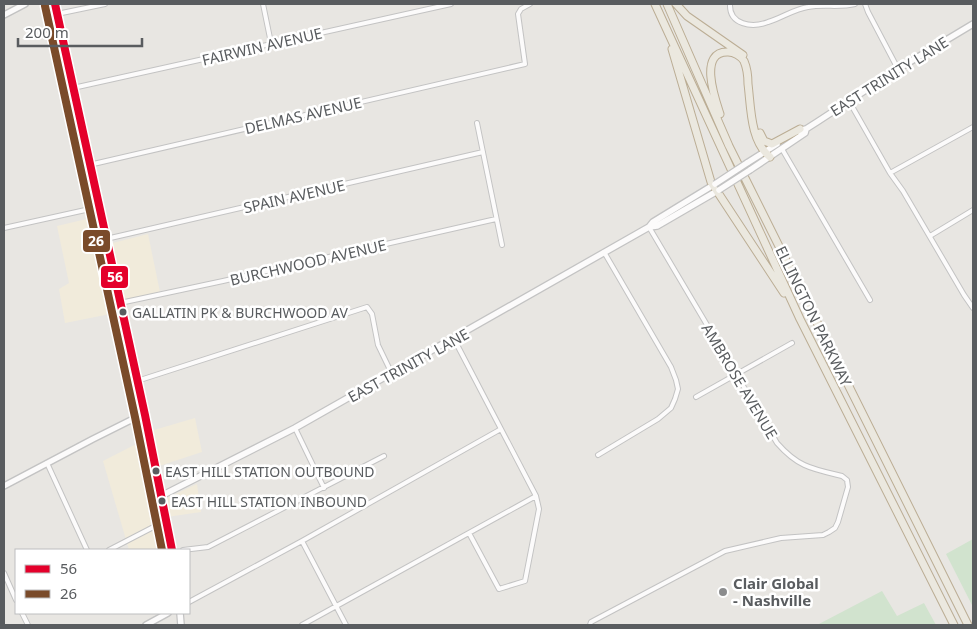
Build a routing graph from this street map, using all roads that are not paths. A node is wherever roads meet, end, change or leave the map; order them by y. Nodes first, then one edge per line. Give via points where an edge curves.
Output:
1 (24, 4) edge
2 (54, 4) edge
3 (105, 4) edge
4 (263, 4) edge
5 (450, 4) edge
6 (530, 4) edge
7 (656, 4) edge
8 (667, 4) edge
9 (676, 4) edge
10 (730, 4) edge
11 (855, 4) edge
12 (865, 4) edge
13 (57, 14) junction
14 (4, 15) edge
15 (973, 24) edge
16 (668, 33) junction
17 (271, 43) junction
18 (898, 69) junction
19 (73, 88) junction
20 (849, 101) junction
21 (477, 123) dead end
22 (973, 127) edge
23 (803, 129) junction
24 (764, 141) junction
25 (729, 146) junction
26 (782, 148) junction
27 (482, 152) junction
28 (767, 153) junction
29 (90, 165) junction
30 (890, 173) junction
31 (716, 188) junction
32 (99, 207) junction
33 (973, 210) edge
34 (496, 218) junction
35 (649, 227) junction
36 (4, 228) edge
37 (930, 236) junction
38 (106, 239) junction
39 (502, 245) dead end
40 (604, 252) junction
41 (870, 300) dead end
42 (120, 303) junction
43 (973, 308) edge
44 (800, 319) junction
45 (454, 339) junction
46 (792, 343) dead end
47 (392, 374) junction
48 (736, 374) junction
49 (137, 381) junction
50 (696, 397) dead end
51 (145, 415) junction
52 (295, 428) junction
53 (501, 429) junction
54 (598, 455) dead end
55 (384, 456) dead end
56 (48, 462) junction
57 (4, 486) edge
58 (324, 488) junction
59 (162, 495) junction
60 (536, 496) junction
61 (167, 520) junction
62 (469, 534) junction
63 (302, 541) junction
64 (87, 549) edge
65 (111, 549) edge
66 (172, 549) edge
67 (190, 549) edge
68 (4, 573) edge
69 (15, 597) edge
70 (190, 601) edge
71 (336, 606) junction
72 (166, 614) edge
73 (146, 625) edge
74 (302, 625) edge
75 (346, 625) edge
76 (590, 625) edge
77 (954, 625) edge
78 (968, 625) edge

1 - 14 street
2 - 13 main road
3 - 13 street
4 - 17 street
5 - 17 street, FAIRWIN AVENUE
6 - 29 street, DELMAS AVENUE via 520,9 518,14 525,64 517,67
7 - 16 highway, ELLINGTON PARKWAY
8 - 25 highway, ELLINGTON PARKWAY
9 - 24 highway via 687,16 747,59
10 - 11 street via 731,14 736,20 751,25 767,23 806,7
12 - 18 street
13 - 19 main road
15 - 18 main road, EAST TRINITY LANE
16 - 31 highway via 700,147
16 - 44 highway, ELLINGTON PARKWAY
17 - 19 street, FAIRWIN AVENUE
18 - 20 main road, EAST TRINITY LANE
19 - 29 main road
20 - 23 main road, EAST TRINITY LANE
20 - 30 street
21 - 27 street
22 - 30 street
23 - 24 highway via 772,144
23 - 26 main road, EAST TRINITY LANE via 805,133
23 - 28 main road, EAST TRINITY LANE
24 - 28 highway
25 - 28 highway via 710,80 710,67 718,54 725,51 738,55 744,62 754,131
25 - 78 highway, ELLINGTON PARKWAY
26 - 28 main road, EAST TRINITY LANE
26 - 41 street
27 - 34 street
27 - 38 street, SPAIN AVENUE
28 - 31 main road, EAST TRINITY LANE, bridge via 747,163
28 - 31 main road, EAST TRINITY LANE, bridge via 750,170
29 - 32 main road
30 - 37 street
31 - 35 main road, EAST TRINITY LANE via 657,226
31 - 44 highway
32 - 36 street
32 - 38 main road
33 - 37 street
34 - 39 street
34 - 42 street, BURCHWOOD AVENUE
35 - 40 main road, EAST TRINITY LANE
35 - 48 street, AMBROSE AVENUE
37 - 43 street
38 - 42 main road
40 - 45 main road, EAST TRINITY LANE
40 - 54 street via 671,367 678,389 676,399 665,414
42 - 49 main road
44 - 77 highway, ELLINGTON PARKWAY
45 - 47 main road, EAST TRINITY LANE
45 - 53 street
46 - 48 street
47 - 49 street via 378,345 372,314 366,307
47 - 52 main road, EAST TRINITY LANE
48 - 50 street
48 - 76 street, AMBROSE AVENUE via 767,429 789,457 804,466 847,480 848,487 835,528 823,535 781,538 725,551
49 - 51 main road
51 - 56 street
51 - 59 main road
52 - 58 street
52 - 59 main road, EAST TRINITY LANE
53 - 60 street
53 - 63 street
55 - 58 street
56 - 57 street
56 - 64 street
58 - 67 street via 208,546
59 - 61 main road
60 - 62 street
60 - 62 street via 539,509 524,581 499,589
61 - 65 street
61 - 66 main road
62 - 71 street
63 - 70 street
63 - 71 street
68 - 69 street
71 - 74 street
71 - 75 street
72 - 73 street

